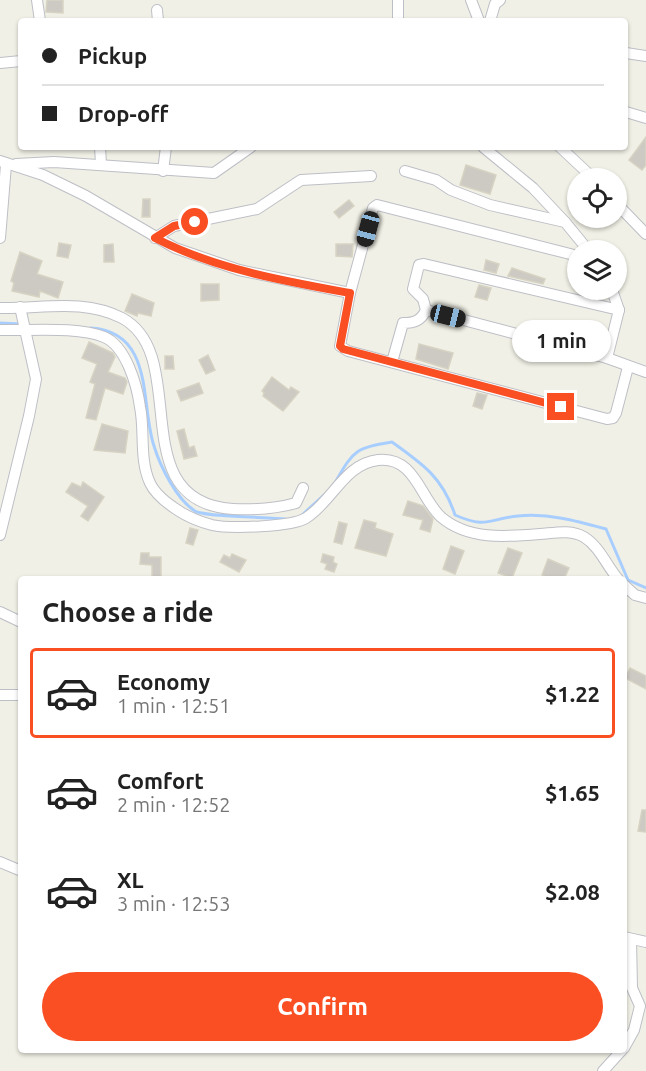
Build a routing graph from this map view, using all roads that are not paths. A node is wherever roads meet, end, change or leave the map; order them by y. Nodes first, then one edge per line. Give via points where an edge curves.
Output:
1 (37, 0) edge
2 (398, 0) edge
3 (471, 0) edge
4 (500, 0) edge
5 (40, 18) edge
6 (398, 18) edge
7 (478, 18) edge
8 (491, 18) edge
9 (628, 53) edge
10 (646, 56) edge
11 (18, 61) edge
12 (0, 63) edge
13 (628, 112) edge
14 (646, 118) edge
15 (100, 150) edge
16 (166, 150) edge
17 (247, 150) edge
18 (487, 150) edge
19 (563, 150) edge
20 (3, 163) edge
21 (100, 164) junction
22 (582, 168) edge
23 (163, 171) junction
24 (405, 171) dead end
25 (371, 176) dead end
26 (627, 214) edge
27 (565, 222) junction
28 (646, 234) edge
29 (0, 238) edge
30 (155, 238) junction
31 (580, 240) edge
32 (567, 253) edge
33 (350, 293) junction
34 (616, 300) edge
35 (0, 308) edge
36 (426, 310) junction
37 (619, 310) junction
38 (20, 311) junction
39 (23, 329) junction
40 (0, 330) edge
41 (607, 358) junction
42 (392, 362) junction
43 (628, 366) junction
44 (646, 372) edge
45 (303, 488) dead end
46 (0, 535) edge
47 (616, 576) edge
48 (627, 588) edge
49 (646, 598) edge
50 (0, 612) edge
51 (18, 621) edge
52 (0, 695) edge
53 (18, 695) edge
54 (0, 862) edge
55 (18, 870) edge
56 (627, 938) edge
57 (646, 942) edge
58 (627, 1042) edge
59 (619, 1053) edge
60 (603, 1071) edge

1 - 5 street
2 - 6 street
3 - 7 street
4 - 8 street
9 - 10 street
11 - 12 street
13 - 14 street
15 - 21 street
16 - 23 street
17 - 23 street via 214,173
18 - 27 street via 533,188
19 - 22 street
20 - 21 street
20 - 29 street
20 - 30 street via 42,175 86,196
21 - 23 street
24 - 27 street via 436,180 490,205
25 - 30 street via 301,180 257,209 174,226
26 - 28 street
27 - 31 street
30 - 33 street via 175,249 239,270
32 - 33 street via 377,205
33 - 42 street via 340,346
34 - 37 street
35 - 38 street
36 - 37 street via 423,299 413,289 419,265 424,264
36 - 41 street
36 - 42 street via 420,319 403,323
37 - 41 street
38 - 39 street
38 - 45 street via 72,305 98,309 123,319 145,337 152,358 166,451 173,473 192,496 212,507 254,510 296,503
39 - 40 street
39 - 46 street via 36,379
39 - 47 street via 87,333 105,337 119,349 141,408 140,433 150,483 161,498 197,519 214,526 299,522 316,510 354,467 368,461 392,460 419,482 439,514 458,530 484,536 566,532 584,536
41 - 43 street
42 - 43 street via 607,419 616,414
43 - 44 street
48 - 49 street
50 - 51 street
52 - 53 street
54 - 55 street
56 - 57 street
56 - 58 street via 632,988 640,1006
59 - 60 street

